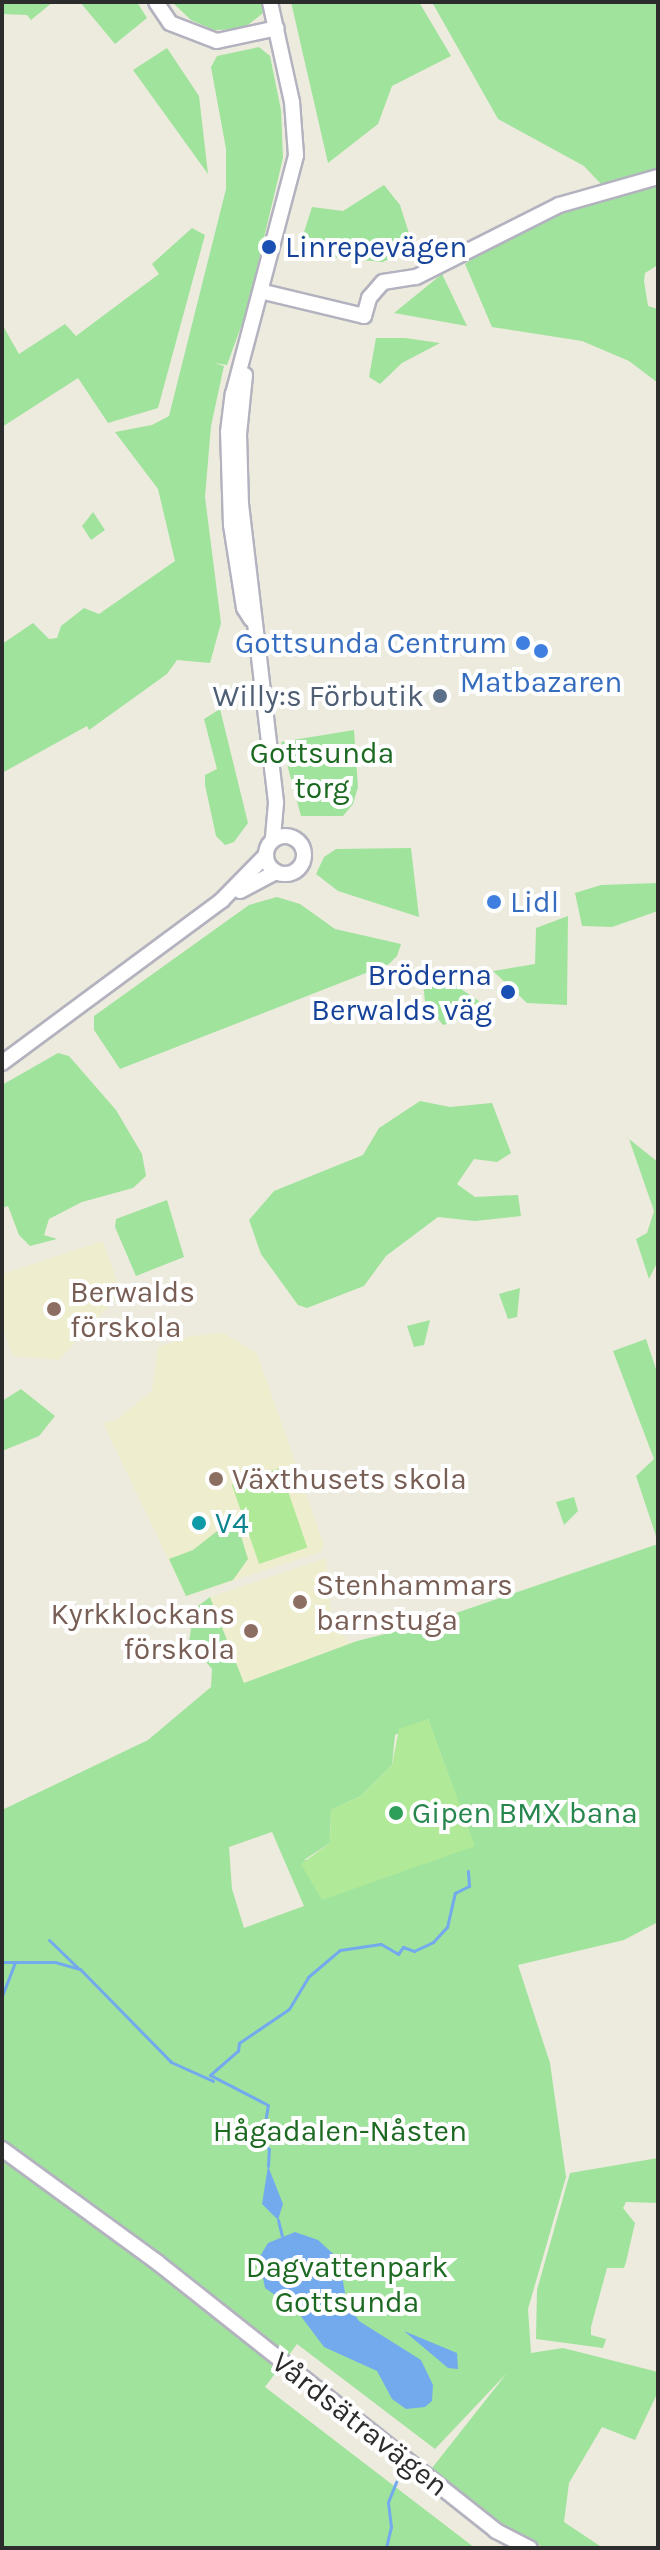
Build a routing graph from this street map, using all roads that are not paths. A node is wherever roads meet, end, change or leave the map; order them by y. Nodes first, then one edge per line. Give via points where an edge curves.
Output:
1 (156, 2) edge
2 (270, 2) edge
3 (277, 28) junction
4 (658, 177) edge
5 (264, 292) junction
6 (276, 803) junction
7 (288, 835) junction
8 (273, 840) junction
9 (266, 855) junction
10 (276, 872) junction
11 (222, 900) junction
12 (2, 1063) edge
13 (2, 2149) edge
14 (530, 2548) edge

1 - 3 street via 170,23 217,41
2 - 3 street
3 - 5 street via 296,155
4 - 5 street via 559,205 416,277 383,282 369,298 364,316
5 - 6 street via 246,358 238,452 251,619
6 - 7 street
6 - 8 street
7 - 8 street
7 - 10 street via 301,843 304,859 294,872
8 - 9 street
9 - 10 street
9 - 11 street
10 - 11 street
11 - 12 street
13 - 14 street, Vårdsätravägen via 132,2243 487,2524

